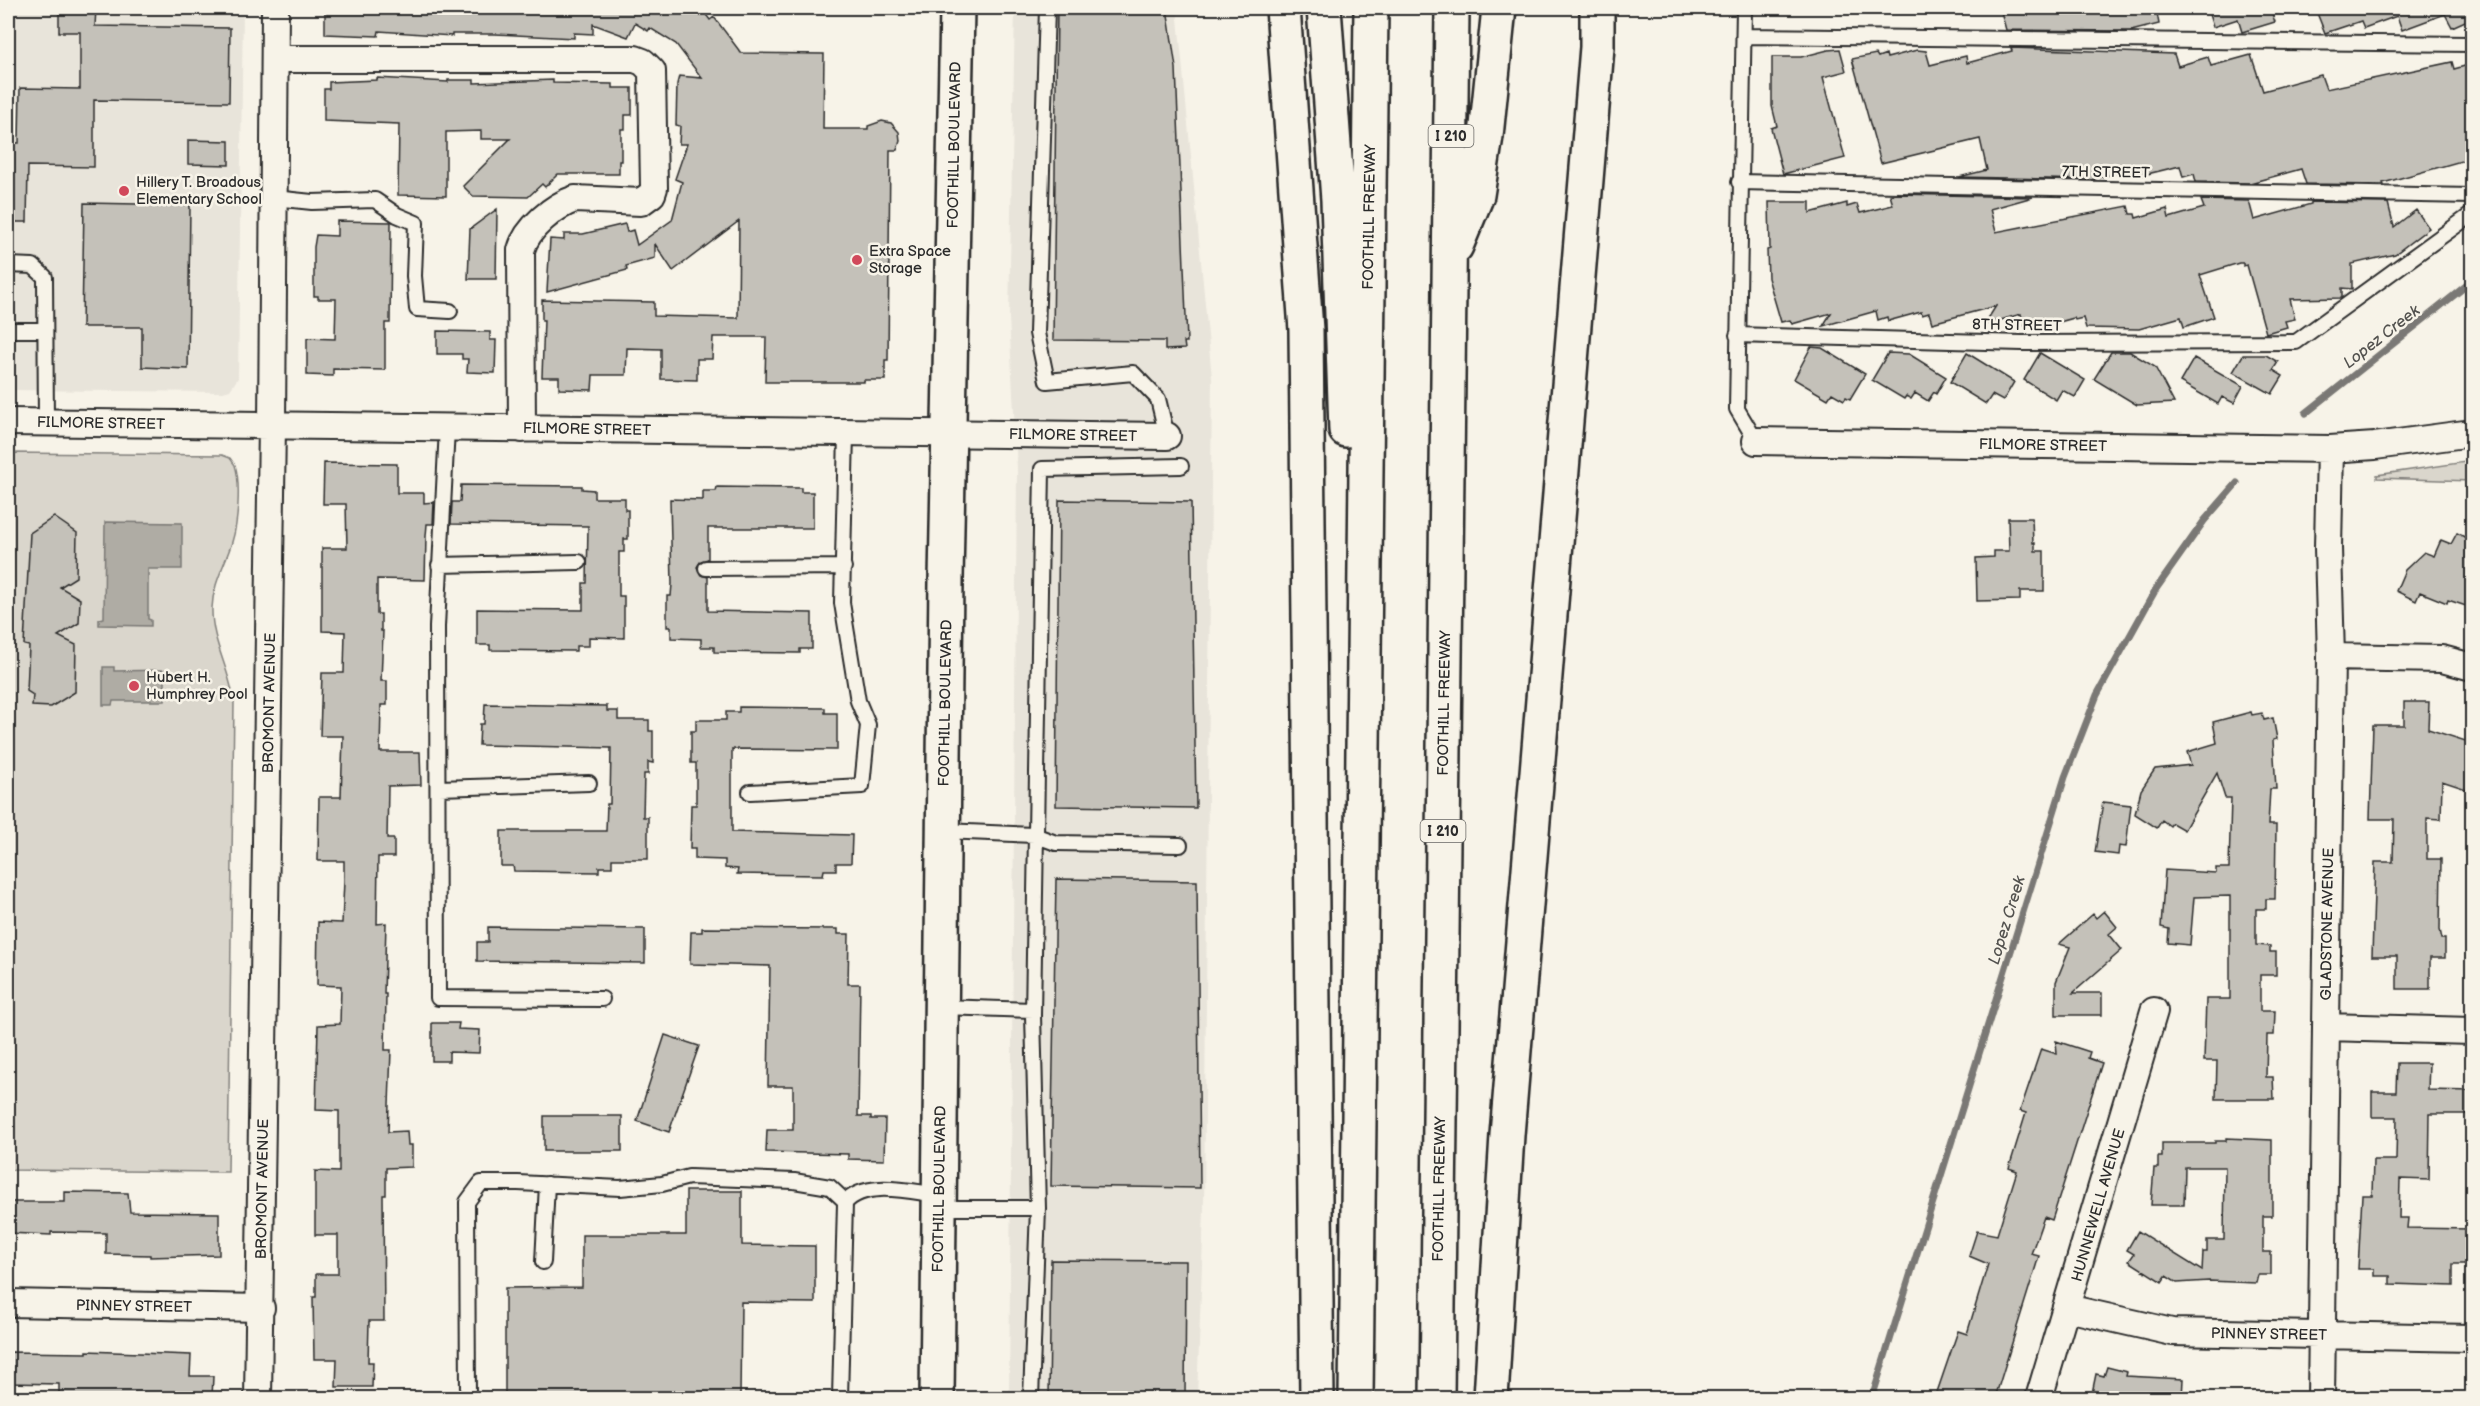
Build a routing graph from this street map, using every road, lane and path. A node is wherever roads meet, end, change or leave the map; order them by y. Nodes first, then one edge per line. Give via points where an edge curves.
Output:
1 (275, 8) edge
2 (957, 8) edge
3 (1047, 8) edge
4 (1283, 8) edge
5 (1324, 8) edge
6 (1371, 8) edge
7 (1452, 8) edge
8 (1499, 8) edge
9 (1597, 8) edge
10 (1744, 8) edge
11 (1744, 36) junction
12 (2472, 44) edge
13 (275, 58) junction
14 (1739, 182) junction
15 (2472, 196) edge
16 (274, 198) junction
17 (2472, 214) edge
18 (1449, 264) junction
19 (8, 265) edge
20 (450, 311) dead end
21 (8, 330) edge
22 (44, 330) junction
23 (1737, 335) junction
24 (8, 422) edge
25 (46, 422) junction
26 (272, 425) junction
27 (447, 428) junction
28 (522, 429) junction
29 (846, 432) junction
30 (2472, 433) edge
31 (949, 434) junction
32 (1167, 436) joint
33 (1756, 441) joint
34 (2330, 449) junction
35 (1182, 466) dead end
36 (579, 562) dead end
37 (439, 565) junction
38 (844, 567) junction
39 (706, 568) dead end
40 (2331, 657) junction
41 (2472, 667) edge
42 (1362, 779) junction
43 (589, 783) dead end
44 (439, 788) junction
45 (750, 792) dead end
46 (944, 831) junction
47 (1034, 835) junction
48 (1180, 845) dead end
49 (602, 999) dead end
50 (942, 1007) junction
51 (1033, 1010) junction
52 (2154, 1011) dead end
53 (2326, 1027) junction
54 (2472, 1031) edge
55 (547, 1184) junction
56 (939, 1201) junction
57 (846, 1202) junction
58 (1038, 1208) junction
59 (543, 1262) dead end
60 (8, 1303) edge
61 (261, 1308) junction
62 (2067, 1308) junction
63 (2322, 1335) junction
64 (2472, 1338) edge
65 (258, 1398) edge
66 (468, 1398) edge
67 (840, 1398) edge
68 (937, 1398) edge
69 (1031, 1398) edge
70 (1317, 1398) edge
71 (1356, 1398) edge
72 (1437, 1398) edge
73 (1491, 1398) edge
74 (2039, 1398) edge
75 (2320, 1398) edge

1 - 13 street, BROMONT AVENUE
2 - 31 main road, FOOTHILL BOULEVARD
3 - 32 lane via 1038,333 1047,381 1133,373 1158,399
4 - 70 main road via 1306,330
5 - 42 main road via 1338,200
6 - 42 main road, FOOTHILL FREEWAY
7 - 18 main road, FOOTHILL FREEWAY / I 210
8 - 18 main road via 1477,195
9 - 73 main road via 1597,47 1507,1135
10 - 11 lane
11 - 12 lane
11 - 14 lane
13 - 16 street, BROMONT AVENUE
13 - 28 street via 635,59 652,71 652,194 641,202 566,202 532,228 520,250
14 - 15 lane, 7TH STREET
14 - 23 lane
16 - 20 lane via 375,200 416,224 417,309
16 - 26 street, BROMONT AVENUE
17 - 23 lane, 8TH STREET via 2296,342 2022,343
18 - 72 main road, FOOTHILL FREEWAY / I 210
19 - 22 lane via 33,266 45,277
21 - 22 lane
22 - 25 lane
23 - 33 lane via 1737,409
24 - 25 street, FILMORE STREET
25 - 26 street, FILMORE STREET
26 - 27 street, FILMORE STREET
26 - 61 street, BROMONT AVENUE
27 - 28 street, FILMORE STREET
27 - 37 lane
28 - 29 street, FILMORE STREET
29 - 31 street, FILMORE STREET
29 - 38 lane
30 - 34 street, FILMORE STREET
31 - 32 street, FILMORE STREET
31 - 46 main road, FOOTHILL BOULEVARD
33 - 34 street, FILMORE STREET
34 - 40 street, GLADSTONE AVENUE
35 - 47 lane via 1042,469
36 - 37 lane
37 - 44 lane
38 - 39 lane
38 - 45 lane via 842,603 858,701 868,725 862,786
40 - 41 street via 2442,659
40 - 53 street, GLADSTONE AVENUE
42 - 71 main road, FOOTHILL FREEWAY
43 - 44 lane
44 - 49 lane via 438,998
46 - 47 lane
46 - 50 main road, FOOTHILL BOULEVARD
47 - 48 lane via 1056,843
47 - 51 lane
50 - 51 lane
50 - 56 main road, FOOTHILL BOULEVARD
51 - 58 lane
52 - 62 street, HUNNEWELL AVENUE
53 - 54 street
53 - 63 street, GLADSTONE AVENUE
55 - 57 lane via 621,1188 689,1177 794,1181 830,1187
55 - 59 lane
55 - 66 lane via 482,1183 467,1202
56 - 57 lane via 868,1190
56 - 58 lane
56 - 68 main road, FOOTHILL BOULEVARD
57 - 67 lane
58 - 69 lane
60 - 61 street, PINNEY STREET
61 - 65 street, BROMONT AVENUE
62 - 63 street, PINNEY STREET via 2172,1332
62 - 74 street, HUNNEWELL AVENUE
63 - 64 street, PINNEY STREET
63 - 75 street, GLADSTONE AVENUE

